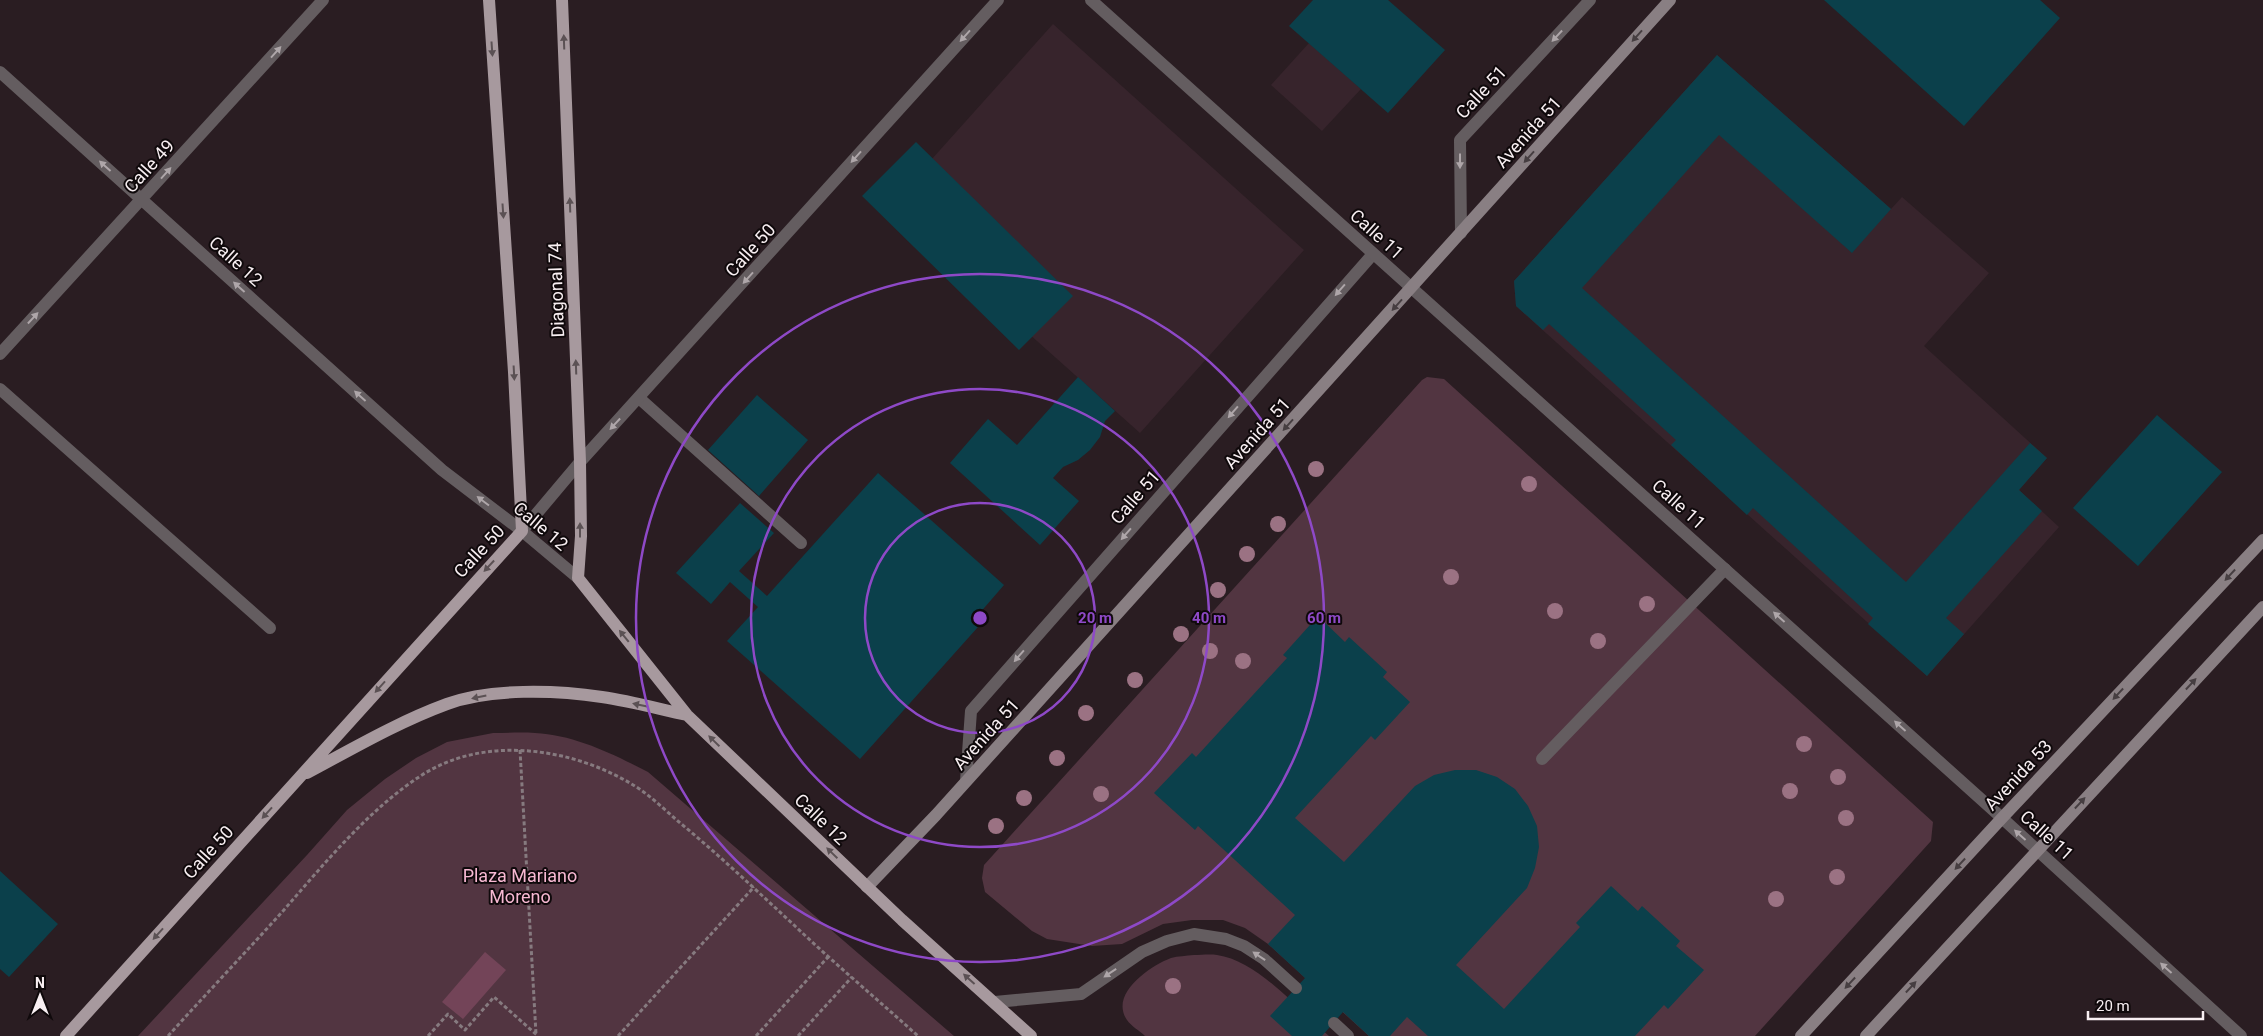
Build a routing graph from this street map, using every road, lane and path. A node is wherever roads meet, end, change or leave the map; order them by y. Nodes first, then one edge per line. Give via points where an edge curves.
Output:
1 (323, 0) edge
2 (489, 0) edge
3 (562, 0) edge
4 (998, 0) edge
5 (1091, 0) edge
6 (1590, 0) edge
7 (1670, 0) edge
8 (0, 72) edge
9 (142, 200) junction
10 (1461, 232) junction
11 (1373, 254) junction
12 (1411, 289) junction
13 (0, 354) edge
14 (0, 389) edge
15 (639, 398) junction
16 (580, 462) junction
17 (522, 531) junction
18 (2263, 540) edge
19 (802, 543) dead end
20 (1725, 569) junction
21 (578, 578) junction
22 (2263, 607) edge
23 (270, 628) dead end
24 (687, 715) junction
25 (520, 750) junction
26 (1542, 760) dead end
27 (299, 777) junction
28 (966, 781) junction
29 (2002, 818) junction
30 (2037, 850) junction
31 (754, 887) junction
32 (867, 887) junction
33 (828, 956) junction
34 (852, 977) junction
35 (1296, 988) dead end
36 (995, 1002) junction
37 (1334, 1023) dead end
38 (537, 1035) edge
39 (66, 1036) edge
40 (168, 1036) edge
41 (428, 1036) edge
42 (618, 1036) edge
43 (756, 1036) edge
44 (798, 1036) edge
45 (918, 1036) edge
46 (1031, 1036) edge
47 (1348, 1036) edge
48 (1802, 1036) edge
49 (1866, 1036) edge
50 (2241, 1036) edge

9 -> 1 street, Calle 49
2 -> 17 main road
16 -> 3 main road, Diagonal 74
4 -> 15 street, Calle 50
5 - 11 street, Calle 11
6 -> 10 street, Calle 51 via 1460,140
7 -> 10 street, Avenida 51
9 -> 8 street, Calle 12
13 -> 9 street, Calle 49
17 -> 9 street, Calle 12 via 442,470
10 - 12 street, Avenida 51
11 - 12 street, Calle 11
11 -> 28 street, Calle 51 via 971,710
12 - 20 street, Calle 11
12 -> 28 street, Avenida 51
14 - 23 street
15 -> 16 street, Calle 50
15 - 19 street
16 - 17 street, Calle 50
21 -> 16 main road, Diagonal 74
17 - 21 street, Calle 12
17 -> 27 main road, Calle 50
18 -> 29 street, Avenida 53
20 - 26 street
29 -> 20 street, Calle 11
24 -> 21 main road, Calle 12
30 -> 22 street
24 -> 27 main road via 601,696 492,694 448,704 400,724
32 -> 24 main road, Calle 12
25 - 31 path via 575,760 604,770 639,789
25 - 38 path
25 - 40 path via 492,751 441,764 397,794 318,871
27 -> 39 main road, Calle 50
28 - 32 street, Avenida 51
30 -> 29 street, Calle 11
29 -> 48 street, Avenida 53
49 -> 30 street
50 -> 30 street, Calle 11
31 - 33 path
31 - 42 path
36 -> 32 main road, Calle 12
33 - 34 path
33 - 43 path
34 - 44 path
34 - 45 path
35 -> 36 street via 1244,946 1226,939 1194,934 1142,952 1080,994
36 - 46 main road, Calle 12
37 - 47 street
38 - 41 path via 494,997 465,1030 448,1014

